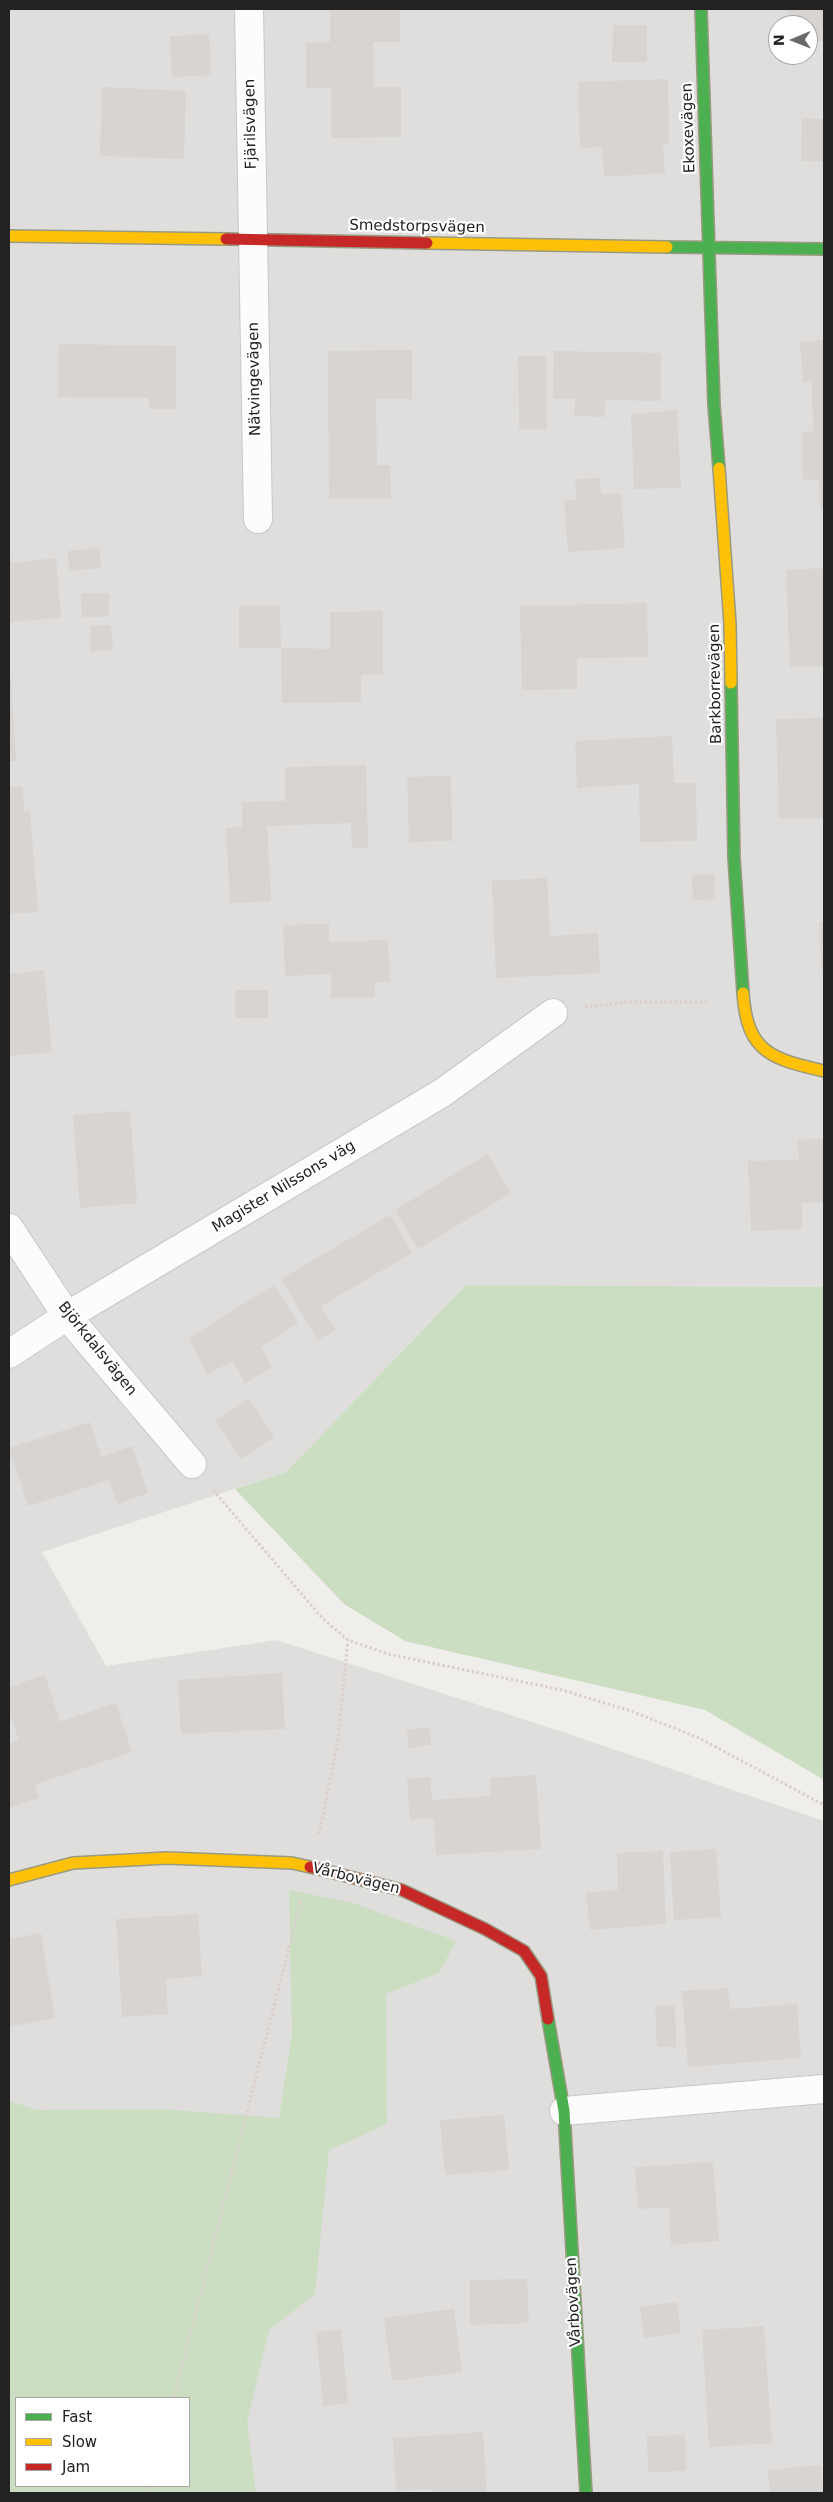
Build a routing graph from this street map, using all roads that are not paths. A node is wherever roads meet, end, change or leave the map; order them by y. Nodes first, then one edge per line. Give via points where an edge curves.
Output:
1 (249, 9) edge
2 (701, 9) edge
3 (9, 236) edge
4 (253, 239) junction
5 (708, 246) junction
6 (824, 249) edge
7 (258, 519) dead end
8 (553, 1012) road end
9 (824, 1071) edge
10 (9, 1228) edge
11 (67, 1316) junction
12 (9, 1354) edge
13 (192, 1464) road end
14 (9, 1880) edge
15 (824, 2088) edge
16 (564, 2111) junction
17 (586, 2493) edge

1 - 4 street, Fjärilsvägen
2 - 5 street, Ekoxevägen
3 - 4 street, Smedstorpsvägen
4 - 5 street, Smedstorpsvägen
4 - 7 street, Nätvingevägen
5 - 6 street, Smedstorpsvägen
5 - 9 street, Barkborrevägen via 714,405 730,624 734,858 744,1014 758,1045 782,1061
8 - 11 street, Magister Nilssons väg via 442,1093
10 - 11 street, Björkdalsvägen
11 - 12 street, Magister Nilssons väg
11 - 13 street, Björkdalsvägen
14 - 16 street, Vårbovägen via 73,1863 167,1858 292,1864 402,1890 524,1951 541,1976
15 - 16 street
16 - 17 street, Vårbovägen

